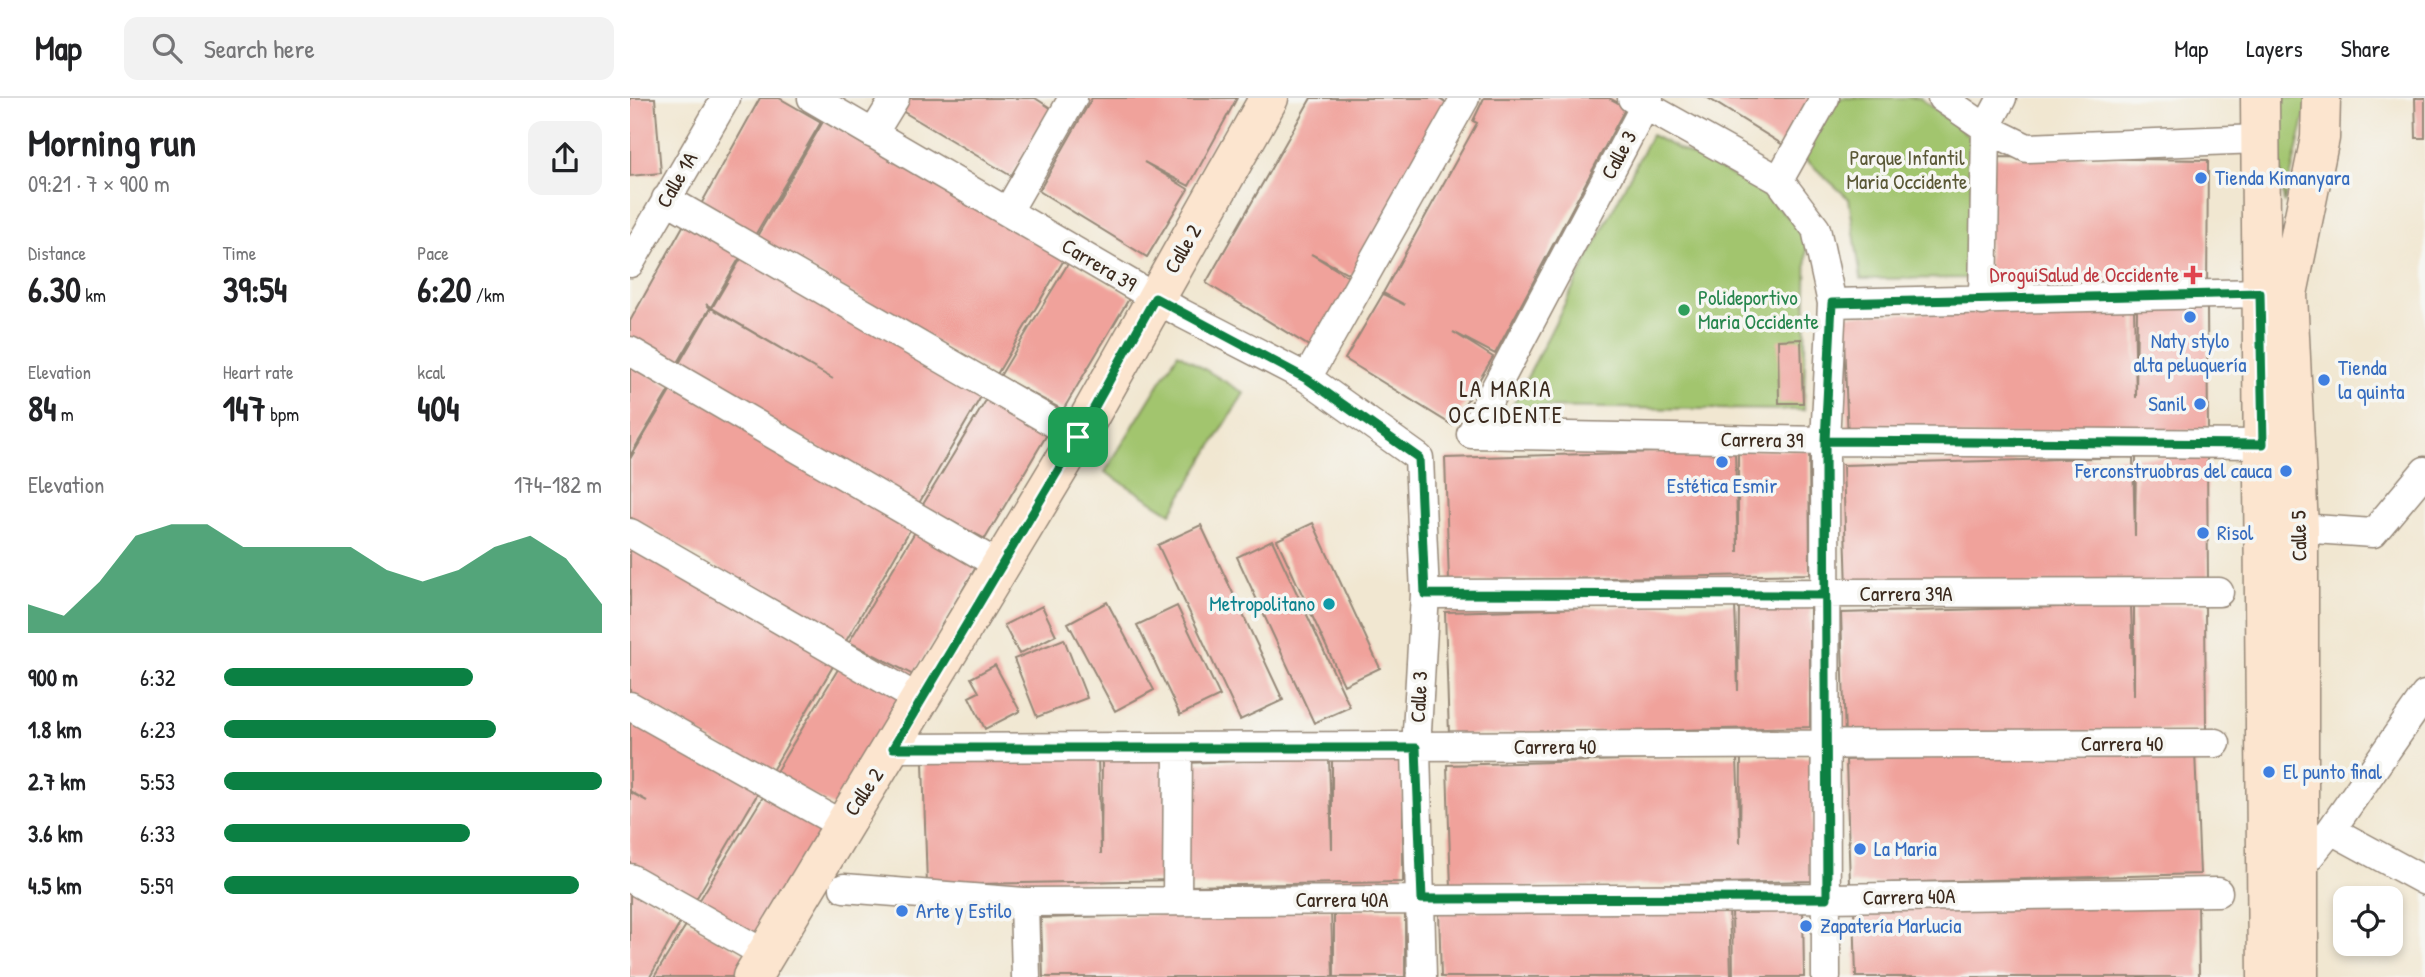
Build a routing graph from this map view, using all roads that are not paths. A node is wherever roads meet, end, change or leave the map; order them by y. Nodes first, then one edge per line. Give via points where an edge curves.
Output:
1 (726, 98) edge
2 (811, 98) edge
3 (895, 98) edge
4 (1073, 98) edge
5 (1269, 98) edge
6 (1465, 98) edge
7 (1825, 98) edge
8 (1942, 98) edge
9 (2002, 98) edge
10 (2260, 98) edge
11 (2321, 98) edge
12 (1642, 100) edge
13 (1986, 128) junction
14 (873, 134) junction
15 (2259, 139) junction
16 (1779, 180) junction
17 (666, 198) junction
18 (1008, 211) junction
19 (630, 263) edge
20 (2260, 293) junction
21 (1155, 298) junction
22 (1983, 300) junction
23 (1832, 303) junction
24 (630, 351) edge
25 (1307, 379) junction
26 (1471, 434) joint
27 (1078, 437) junction
28 (1825, 441) junction
29 (2263, 444) junction
30 (1419, 458) joint
31 (2425, 471) edge
32 (2299, 528) junction
33 (630, 533) edge
34 (1002, 567) junction
35 (2220, 592) dead end
36 (1425, 594) junction
37 (1825, 595) junction
38 (2425, 695) edge
39 (920, 700) junction
40 (630, 706) edge
41 (2216, 743) dead end
42 (1826, 746) junction
43 (893, 748) junction
44 (1178, 748) junction
45 (1416, 748) junction
46 (842, 825) junction
47 (2331, 830) junction
48 (2299, 869) junction
49 (630, 878) edge
50 (2425, 881) edge
51 (844, 888) dead end
52 (2218, 891) dead end
53 (1827, 898) junction
54 (1422, 899) junction
55 (1177, 900) junction
56 (1024, 902) junction
57 (759, 965) edge
58 (1026, 977) edge
59 (1422, 977) edge
60 (1826, 977) edge
61 (2267, 977) edge
62 (2299, 977) edge

1 - 17 street, Calle 1A
2 - 14 street, Carrera 39
3 - 14 street
4 - 18 street
5 - 21 main road, Calle 2
6 - 25 street
7 - 16 street
8 - 13 street
9 - 13 street
10 - 15 main road, Calle 5
11 - 32 main road, Calle 5 via 2320,138 2288,295
12 - 16 street
12 - 26 street, Calle 3
13 - 15 street via 2027,148
13 - 22 street
14 - 18 street, Carrera 39
15 - 20 main road, Calle 5
16 - 23 street via 1816,229
17 - 19 street, Calle 1A
17 - 27 street
18 - 21 street, Carrera 39
20 - 22 street
20 - 29 main road, Calle 5
21 - 25 street, Carrera 39
21 - 27 main road, Calle 2
22 - 23 street
23 - 28 street
24 - 34 street
25 - 30 street, Carrera 39
26 - 28 street, Carrera 39
27 - 34 main road, Calle 2
28 - 29 street, Carrera 39
28 - 37 street
29 - 61 main road, Calle 5
30 - 36 street, Calle 3
31 - 32 street via 2373,533
32 - 48 main road, Calle 5
33 - 39 street
34 - 39 main road, Calle 2
35 - 37 street, Carrera 39A
36 - 37 street, Carrera 39A
36 - 45 street, Calle 3
37 - 42 street
38 - 47 street
39 - 43 main road, Calle 2
40 - 46 street
41 - 42 street, Carrera 40
42 - 45 street, Carrera 40
42 - 53 street
43 - 44 street, Carrera 40
43 - 46 main road, Calle 2
44 - 45 street, Carrera 40
44 - 55 street
45 - 54 street, Calle 3
46 - 57 main road, Calle 2
47 - 48 street
47 - 50 street
48 - 62 main road, Calle 5
49 - 57 street
51 - 56 street, Carrera 40A
52 - 53 street, Carrera 40A
53 - 54 street, Carrera 40A
53 - 60 street
54 - 55 street, Carrera 40A
54 - 59 street, Calle 3
55 - 56 street, Carrera 40A
56 - 58 street

